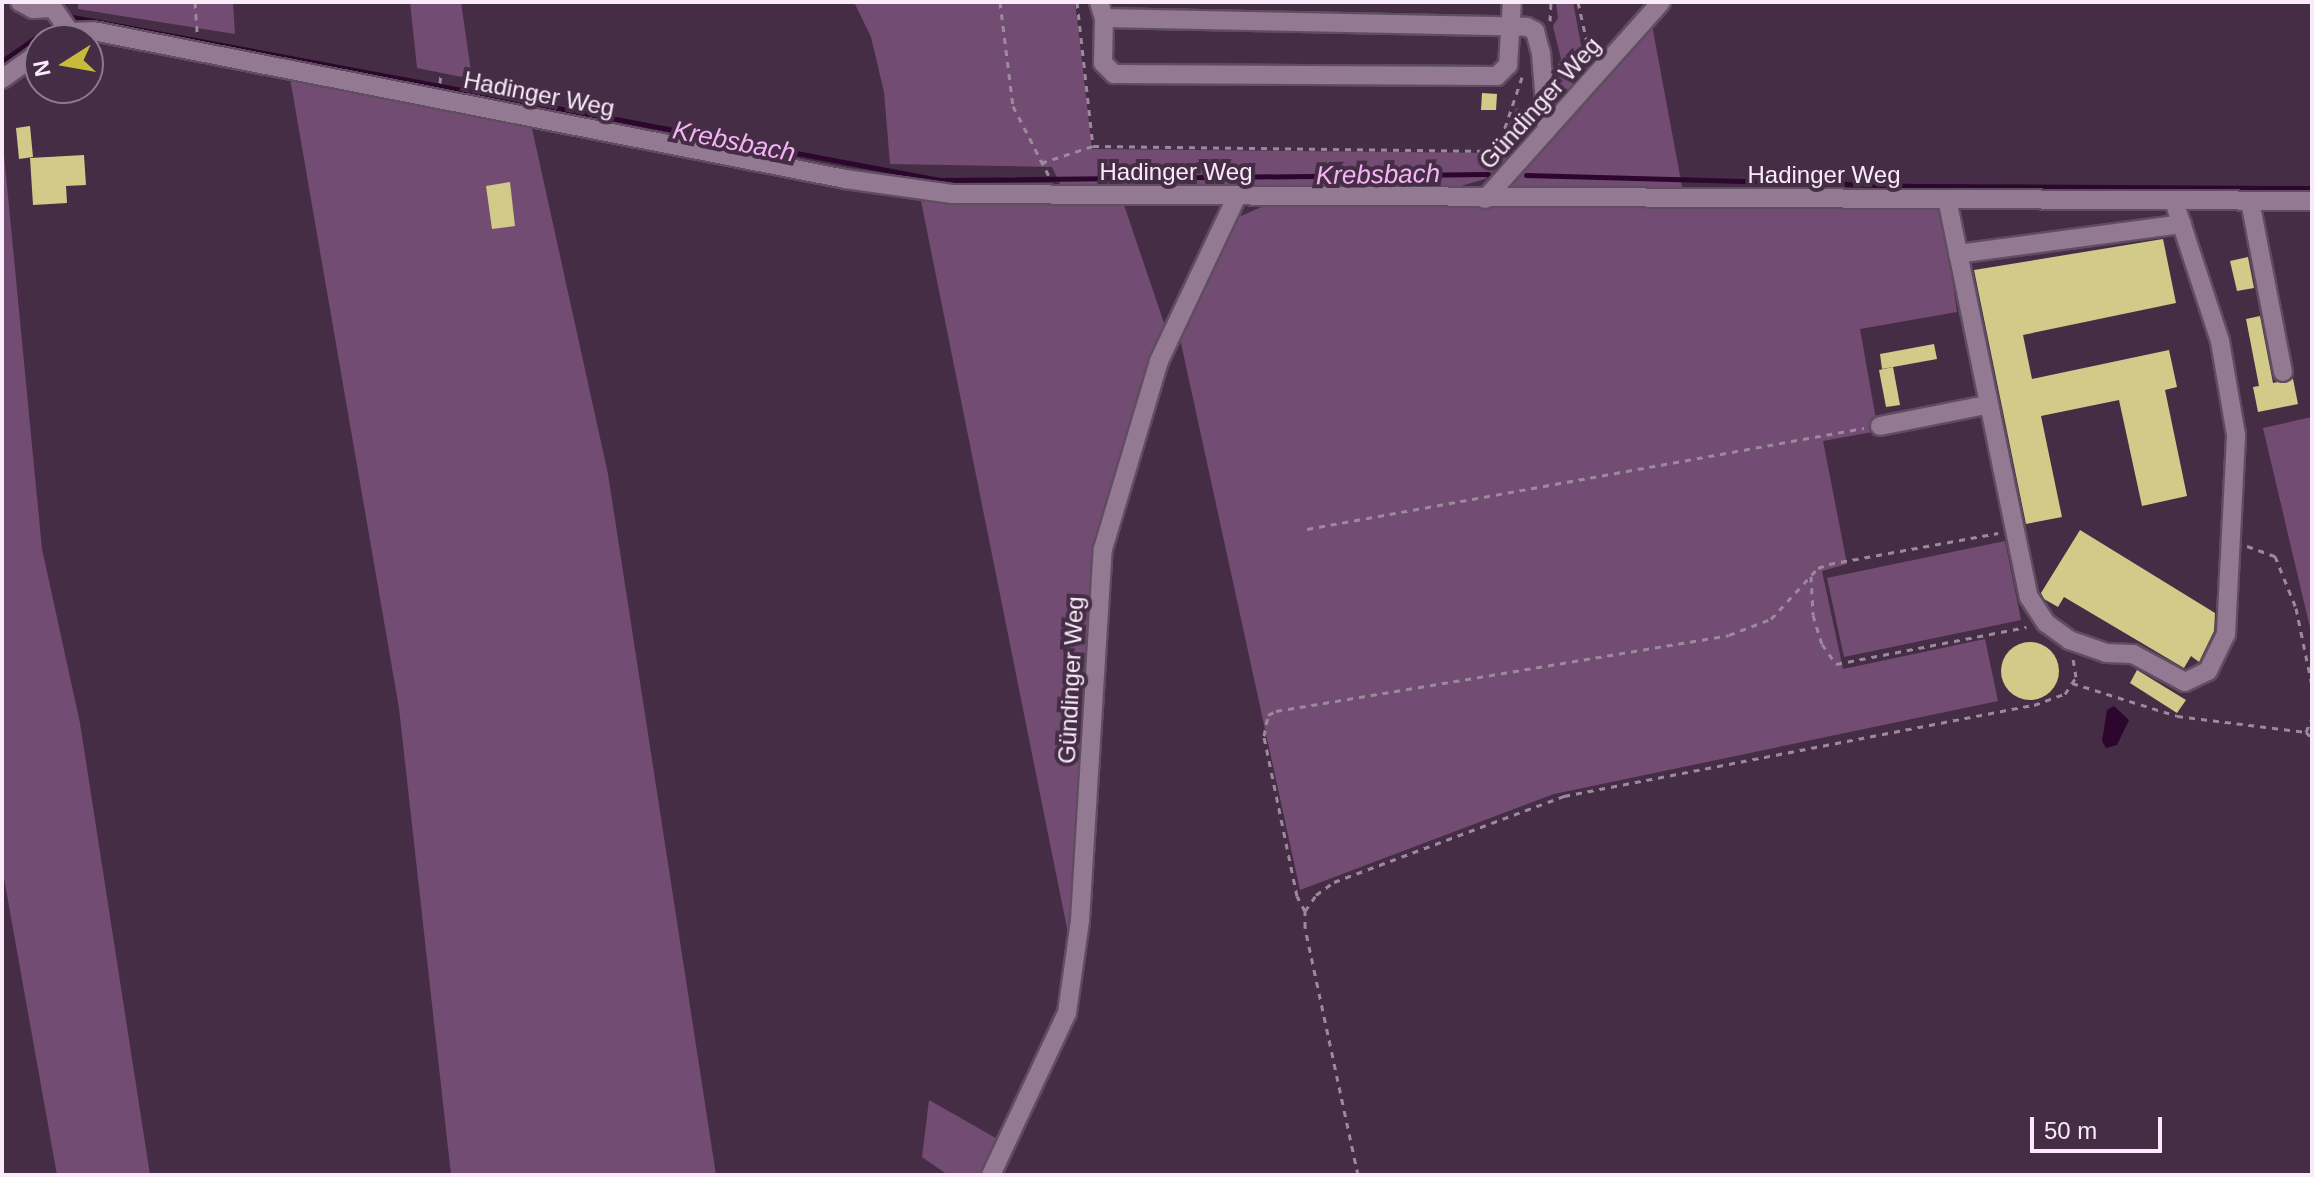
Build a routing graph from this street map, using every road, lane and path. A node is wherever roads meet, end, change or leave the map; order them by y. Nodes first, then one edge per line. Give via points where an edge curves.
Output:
1 (20, 2) edge
2 (195, 2) edge
3 (1000, 2) edge
4 (1077, 2) edge
5 (1512, 2) edge
6 (1551, 2) edge
7 (1578, 2) edge
8 (1661, 2) edge
9 (1101, 10) edge
10 (1509, 23) junction
11 (61, 24) edge
12 (197, 26) dead end
13 (104, 33) edge
14 (1536, 35) junction
15 (24, 63) edge
16 (1523, 70) dead end
17 (2, 79) edge
18 (1594, 79) junction
19 (1547, 130) junction
20 (1093, 146) junction
21 (1237, 196) junction
22 (1485, 199) junction
23 (1947, 199) junction
24 (2174, 201) junction
25 (2250, 201) junction
26 (2312, 201) edge
27 (2182, 224) junction
28 (1958, 254) junction
29 (2283, 372) dead end
30 (1986, 405) junction
31 (1880, 426) joint
32 (1307, 529) dead end
33 (2014, 530) junction
34 (2230, 543) junction
35 (1811, 576) junction
36 (2046, 623) junction
37 (2312, 685) edge
38 (2312, 718) edge
39 (2306, 732) junction
40 (2312, 738) edge
41 (1305, 911) junction
42 (991, 1175) edge
43 (1358, 1175) edge

1 - 11 street via 56,13
2 - 12 path
3 - 20 path via 1013,106 1042,165
4 - 20 path
5 - 10 street
6 - 14 path via 1553,18
7 - 18 path
8 - 18 street, Gündinger Weg
9 - 10 street
9 - 10 street via 1103,63 1114,74 1497,76 1508,65
10 - 14 street
13 - 21 street, Hadinger Weg via 905,189
14 - 19 street
15 - 17 street
16 - 20 path via 1497,151
18 - 19 street, Gündinger Weg
19 - 22 street, Gündinger Weg
21 - 22 street, Hadinger Weg
21 - 42 street, Gündinger Weg via 1159,361 1103,549 1080,920 1067,1013
22 - 23 street, Hadinger Weg
23 - 24 street, Hadinger Weg
23 - 28 street
24 - 25 street, Hadinger Weg
24 - 27 street
25 - 26 street, Hadinger Weg
25 - 29 street
27 - 28 street
27 - 34 street via 2220,341 2233,409
28 - 30 street
30 - 31 street
30 - 33 street
31 - 32 path
33 - 35 path via 1829,564
33 - 36 street via 2029,597
34 - 36 street via 2226,634 2208,671 2195,679 2185,682 2133,654 2106,653 2069,640
34 - 37 path via 2275,556 2296,608
35 - 36 path via 1813,615 1822,644 1836,664
35 - 41 path via 1771,619 1729,635 1291,706 1268,715 1264,736 1297,896
38 - 39 path
39 - 40 path
39 - 41 path via 2177,716 2072,683 2065,694 2034,705 1540,803 1334,882
41 - 43 path

